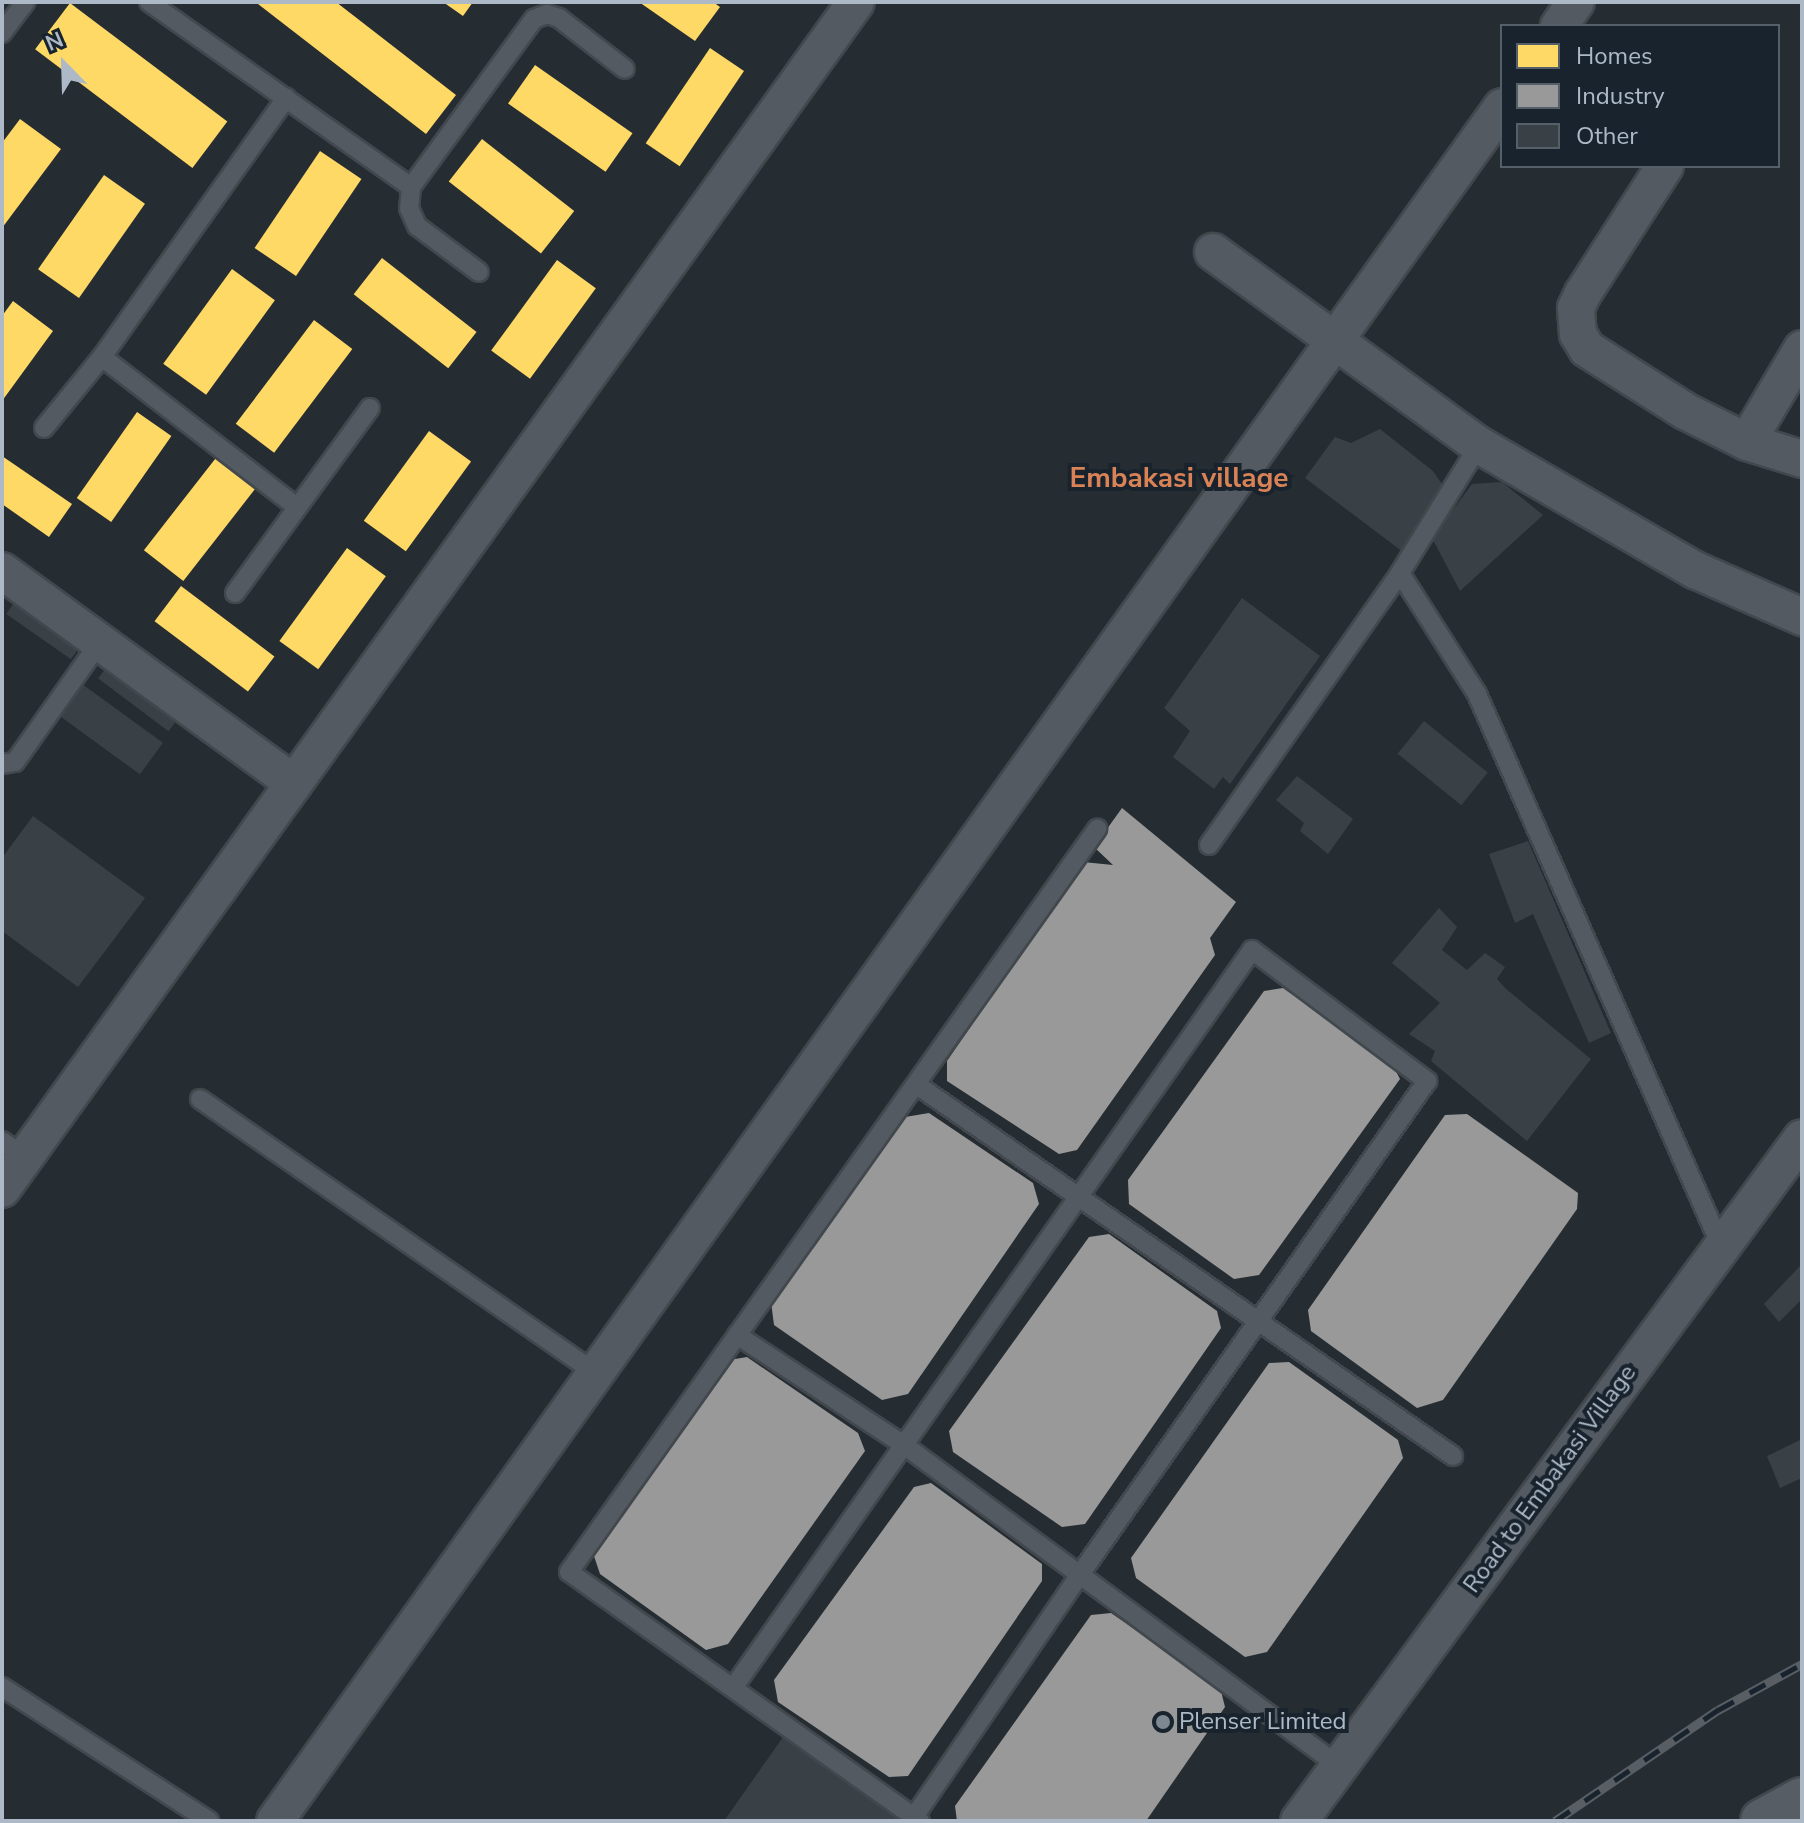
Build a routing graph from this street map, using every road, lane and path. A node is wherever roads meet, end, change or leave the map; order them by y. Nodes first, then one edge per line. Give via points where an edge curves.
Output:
1 (25, 2) edge
2 (149, 2) edge
3 (856, 2) edge
4 (1576, 2) edge
5 (1560, 24) edge
6 (2, 33) edge
7 (625, 69) dead end
8 (286, 98) junction
9 (1500, 110) edge
10 (1664, 168) edge
11 (411, 187) junction
12 (1213, 252) dead end
13 (479, 272) dead end
14 (1337, 342) junction
15 (1802, 349) edge
16 (102, 357) junction
17 (370, 408) dead end
18 (44, 428) dead end
19 (1747, 442) junction
20 (1479, 445) junction
21 (1802, 459) edge
22 (297, 507) junction
23 (2, 571) edge
24 (1400, 573) junction
25 (235, 593) dead end
26 (1802, 617) edge
27 (100, 642) junction
28 (2, 764) edge
29 (294, 783) junction
30 (1097, 829) dead end
31 (1209, 845) dead end
32 (917, 1085) junction
33 (200, 1099) dead end
34 (1802, 1138) edge
35 (14, 1150) edge
36 (2, 1189) edge
37 (1078, 1198) junction
38 (1721, 1246) junction
39 (1257, 1324) junction
40 (737, 1335) junction
41 (596, 1373) junction
42 (904, 1445) junction
43 (1453, 1456) dead end
44 (1081, 1573) junction
45 (2, 1687) edge
46 (733, 1688) junction
47 (1339, 1766) junction
48 (1802, 1800) edge
49 (917, 1819) edge
50 (209, 1821) edge
51 (275, 1821) edge
52 (1299, 1821) edge
53 (1763, 1821) edge

1 - 6 lane
2 - 8 lane
3 - 29 street
4 - 5 street
7 - 11 lane via 559,18 547,14 534,19
8 - 11 lane
8 - 16 lane
9 - 14 street
10 - 19 street via 1583,293 1574,321 1587,349 1685,411
11 - 13 lane via 409,208 417,226
12 - 14 street
14 - 20 street
14 - 41 street
15 - 19 street
16 - 18 lane
16 - 22 lane
17 - 22 lane
19 - 21 street
20 - 24 lane
20 - 26 street via 1695,570
22 - 25 lane
23 - 27 street
24 - 31 lane
24 - 38 lane via 1477,694
27 - 28 lane via 15,762
27 - 29 street
29 - 35 street
30 - 32 lane
32 - 37 lane
32 - 40 lane
33 - 41 lane
34 - 38 street, Road to Embakasi Village
35 - 36 street
37 - 39 lane
37 - 39 lane via 1252,950 1427,1081
37 - 42 lane
38 - 47 street, Road to Embakasi Village
39 - 43 lane
39 - 44 lane
40 - 42 lane
40 - 46 lane via 569,1572
41 - 51 street
42 - 44 lane
42 - 46 lane
44 - 47 lane
44 - 49 lane
45 - 50 lane
46 - 49 lane
47 - 52 street, Road to Embakasi Village
48 - 53 main road

